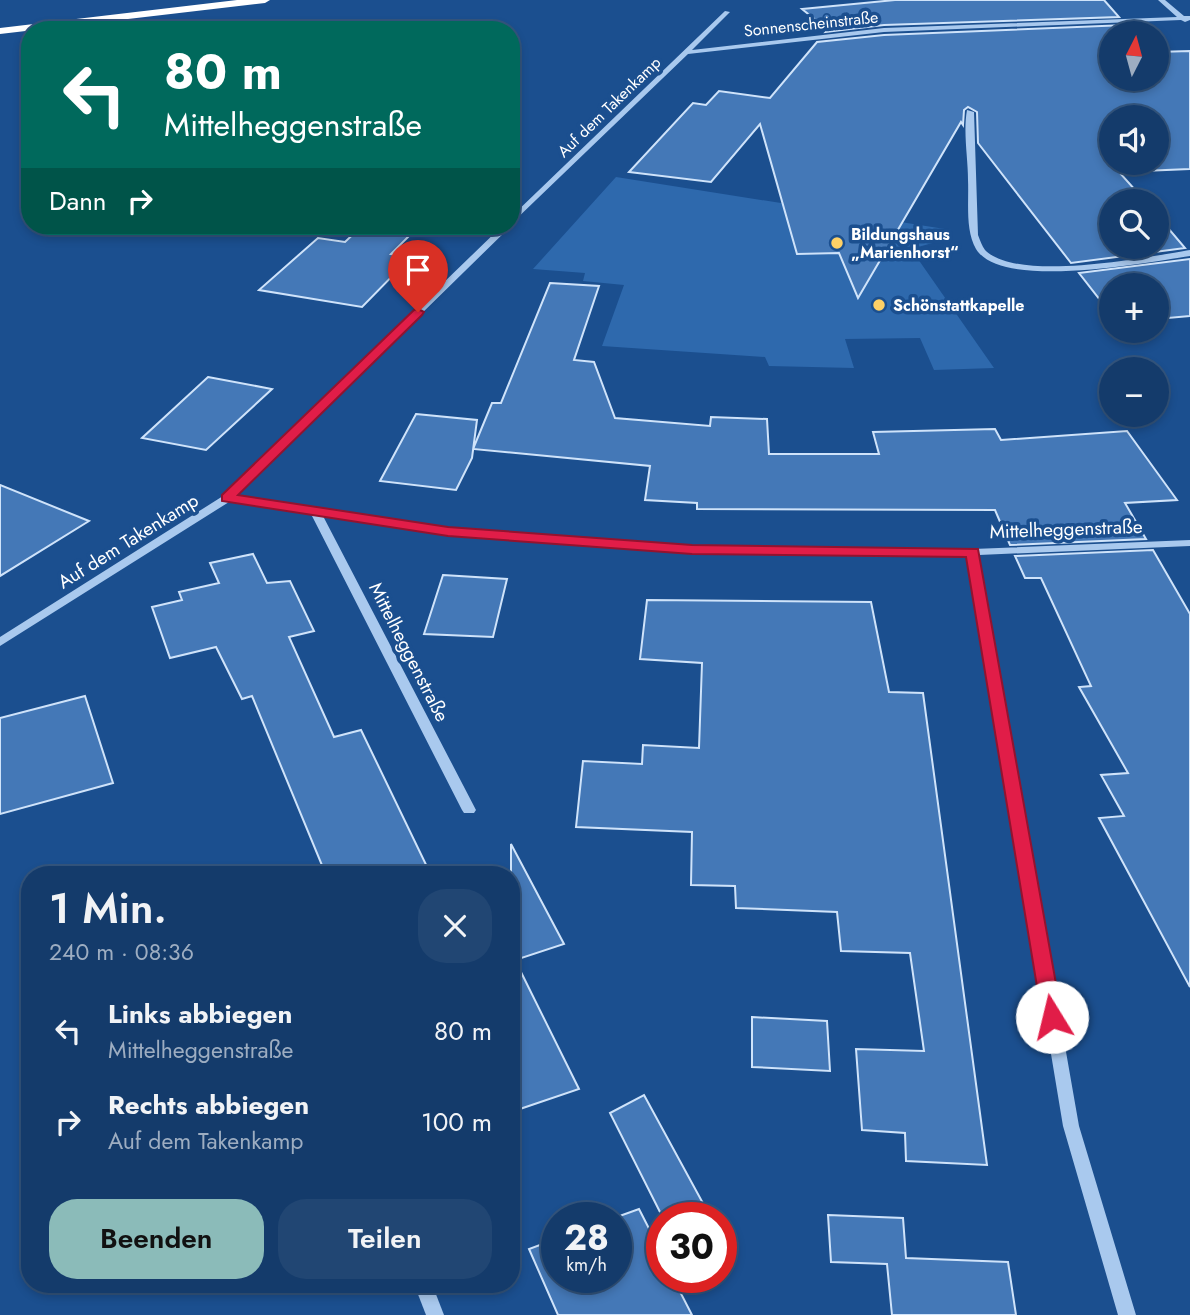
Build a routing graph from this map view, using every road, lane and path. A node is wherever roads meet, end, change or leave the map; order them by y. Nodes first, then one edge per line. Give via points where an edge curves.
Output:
1 (201, 0) edge
2 (265, 0) edge
3 (1161, 0) edge
4 (727, 12) dead end
5 (1186, 18) edge
6 (85, 21) edge
7 (0, 23) edge
8 (1190, 25) edge
9 (21, 29) edge
10 (0, 31) edge
11 (688, 52) junction
12 (970, 112) dead end
13 (520, 213) edge
14 (498, 235) edge
15 (1190, 253) edge
16 (227, 498) junction
17 (315, 511) junction
18 (1190, 543) edge
19 (973, 552) junction
20 (0, 642) edge
21 (469, 810) dead end
22 (426, 1293) edge
23 (435, 1315) edge
24 (1127, 1315) edge

1 - 7 highway
2 - 6 highway
3 - 5 street
4 - 11 street, Auf dem Takenkamp
5 - 8 street
5 - 11 street, Sonnenscheinstraße via 884,30
9 - 10 highway
11 - 13 street, Auf dem Takenkamp
12 - 15 street via 974,235 981,251 1000,263 1036,268 1080,268
14 - 16 street, Auf dem Takenkamp
16 - 17 street, Mittelheggenstraße
16 - 20 street, Auf dem Takenkamp
17 - 19 street, Mittelheggenstraße via 448,532 692,549
17 - 21 street, Mittelheggenstraße
18 - 19 street, Mittelheggenstraße
19 - 24 street via 1070,1126
22 - 23 street

